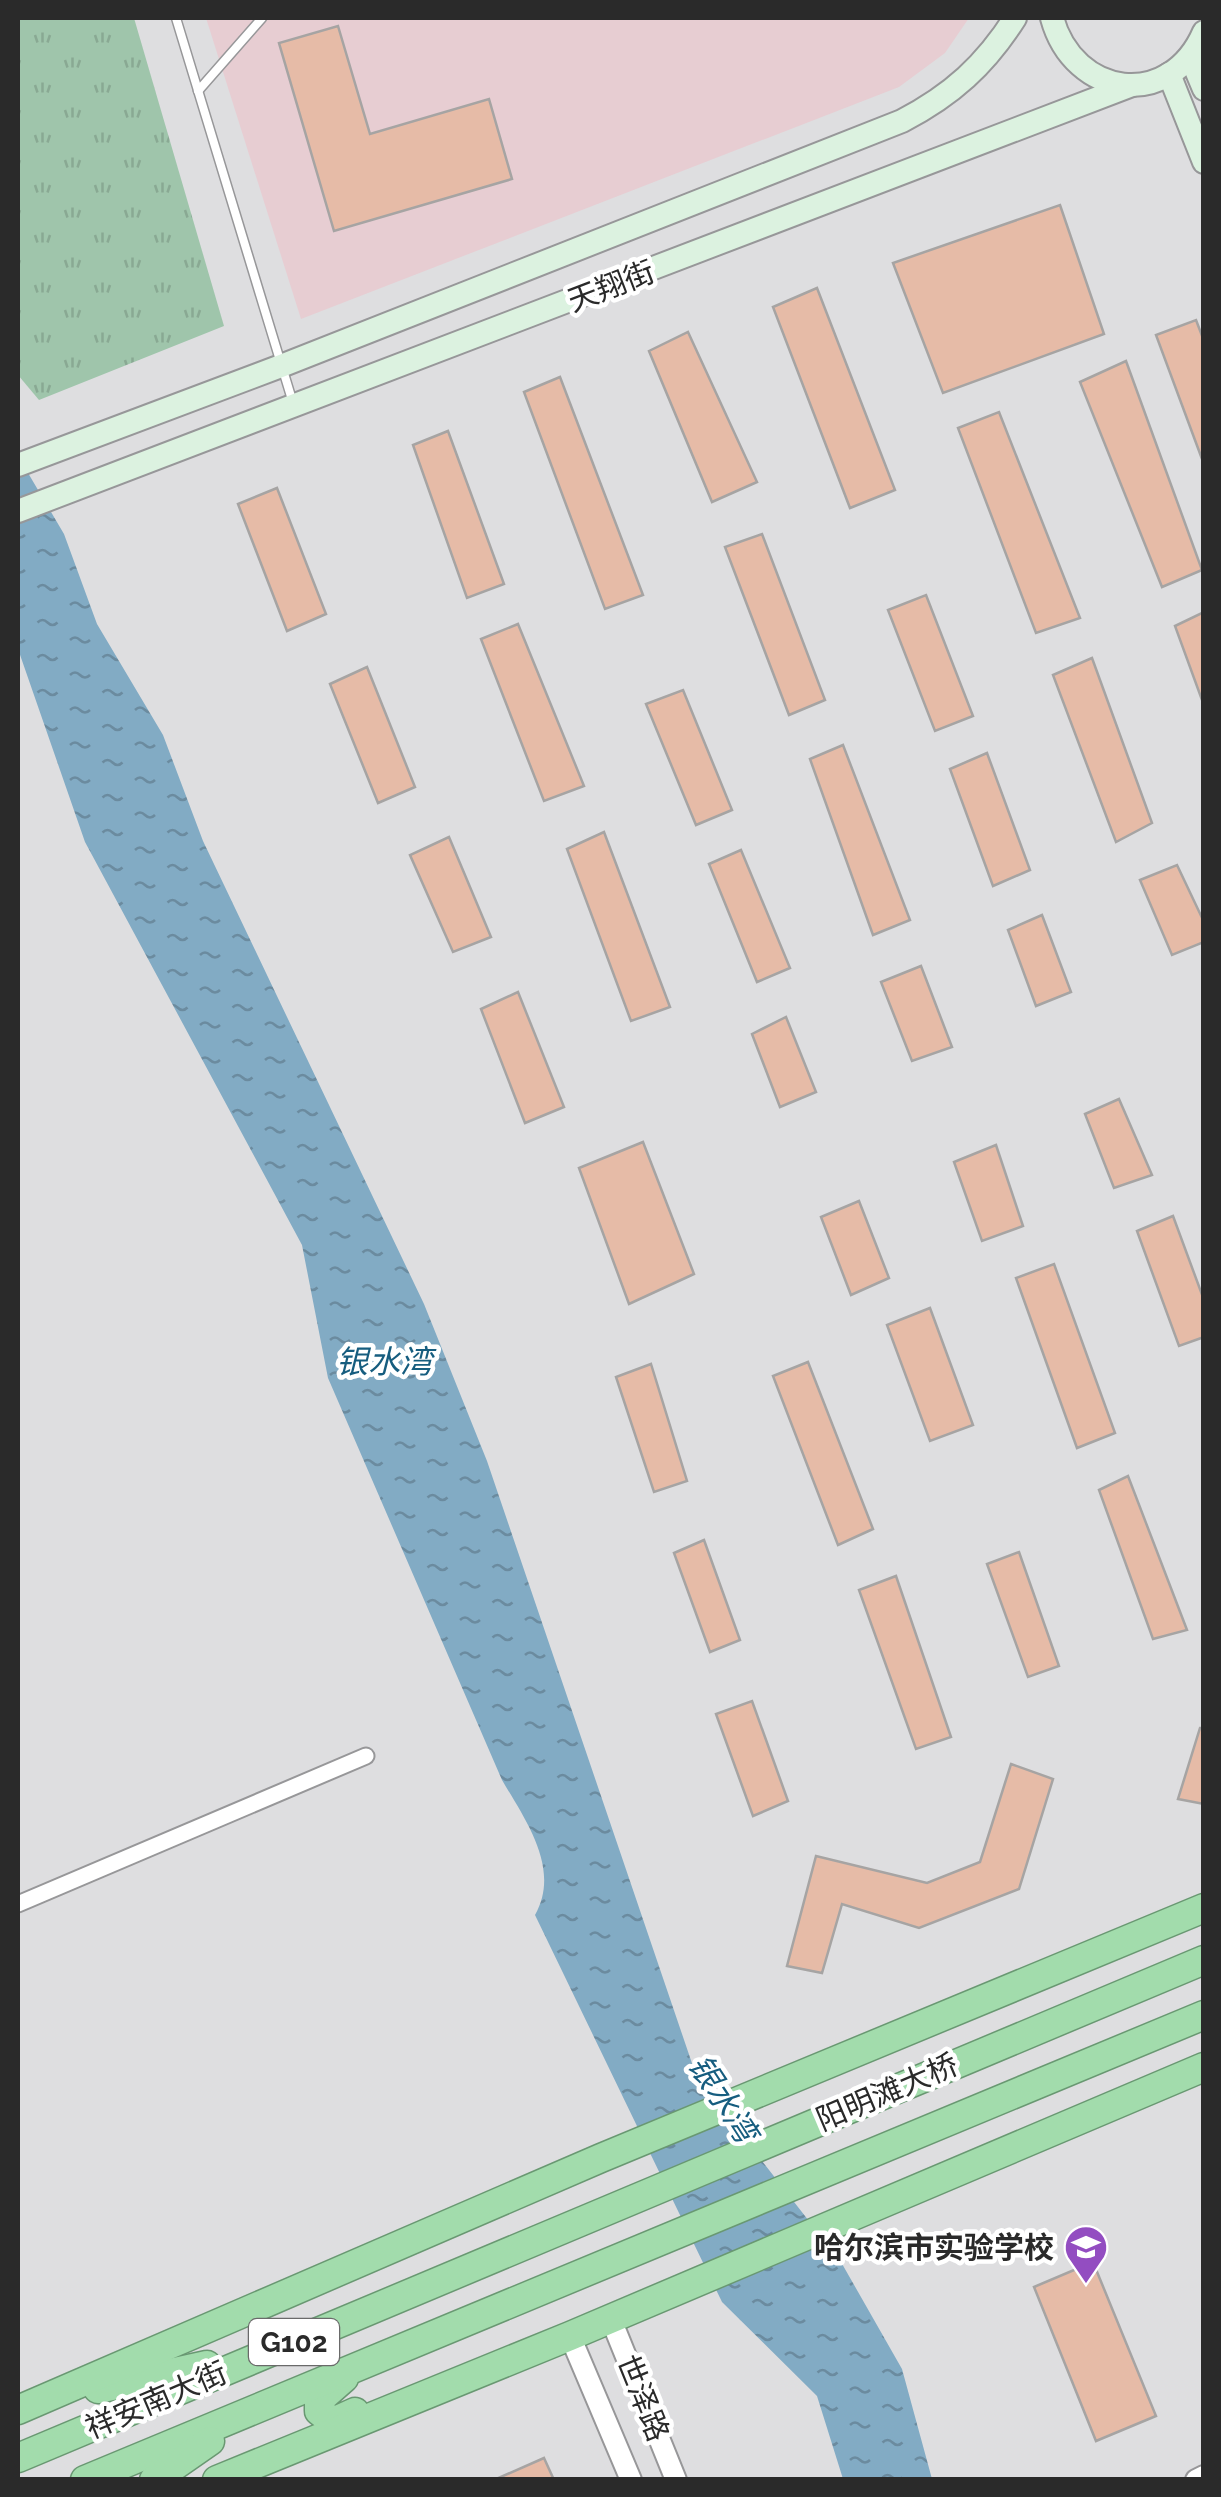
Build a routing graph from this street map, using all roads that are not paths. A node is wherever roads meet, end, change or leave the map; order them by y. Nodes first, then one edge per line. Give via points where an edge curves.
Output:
1 (176, 18) edge
2 (262, 18) edge
3 (1015, 18) edge
4 (1052, 18) edge
5 (1204, 32) edge
6 (1197, 56) edge
7 (1169, 74) junction
8 (1132, 85) junction
9 (1204, 89) edge
10 (198, 90) junction
11 (1204, 162) edge
12 (281, 366) junction
13 (294, 408) junction
14 (18, 464) edge
15 (18, 511) edge
16 (366, 1756) dead end
17 (18, 1904) edge
18 (1204, 1908) edge
19 (1204, 1960) edge
20 (1204, 2015) edge
21 (1204, 2052) edge
22 (1204, 2066) edge
23 (862, 2204) junction
24 (571, 2226) joint
25 (588, 2271) joint
26 (683, 2280) junction
27 (610, 2317) junction
28 (570, 2336) junction
29 (277, 2349) junction
30 (358, 2366) junction
31 (24, 2407) edge
32 (261, 2407) junction
33 (18, 2458) edge
34 (1204, 2476) edge
35 (86, 2480) edge
36 (154, 2480) edge
37 (217, 2480) edge
38 (630, 2480) edge
39 (676, 2480) edge
40 (1196, 2480) edge

1 - 10 lane
2 - 10 lane
3 - 12 main road, 天翔街 via 967,80 902,121
4 - 8 main road via 1070,58 1088,74
5 - 6 main road
6 - 7 main road, 天翔街
6 - 9 main road
7 - 8 main road, 天翔街
7 - 11 main road
8 - 13 main road, 天翔街
10 - 12 lane
12 - 13 lane
12 - 14 main road, 天翔街
13 - 15 main road, 天翔街
16 - 17 street
18 - 31 highway
19 - 24 highway, 阳明滩大桥 / G102
20 - 25 highway, 阳明滩大桥 / G102
21 - 23 highway
22 - 23 highway
23 - 26 highway
24 - 29 highway, 祥安南大街 / G102
25 - 30 highway, 祥安南大街 / G102
26 - 27 highway
26 - 30 highway via 334,2422 325,2420 319,2400
27 - 28 highway
27 - 39 street, 世泽路
28 - 37 highway
28 - 38 street, 世泽路
29 - 31 highway
29 - 33 highway, 祥安南大街 / G102
30 - 32 highway, 祥安南大街 / G102
32 - 35 highway, 祥安南大街 / G102
32 - 36 highway
34 - 40 street

